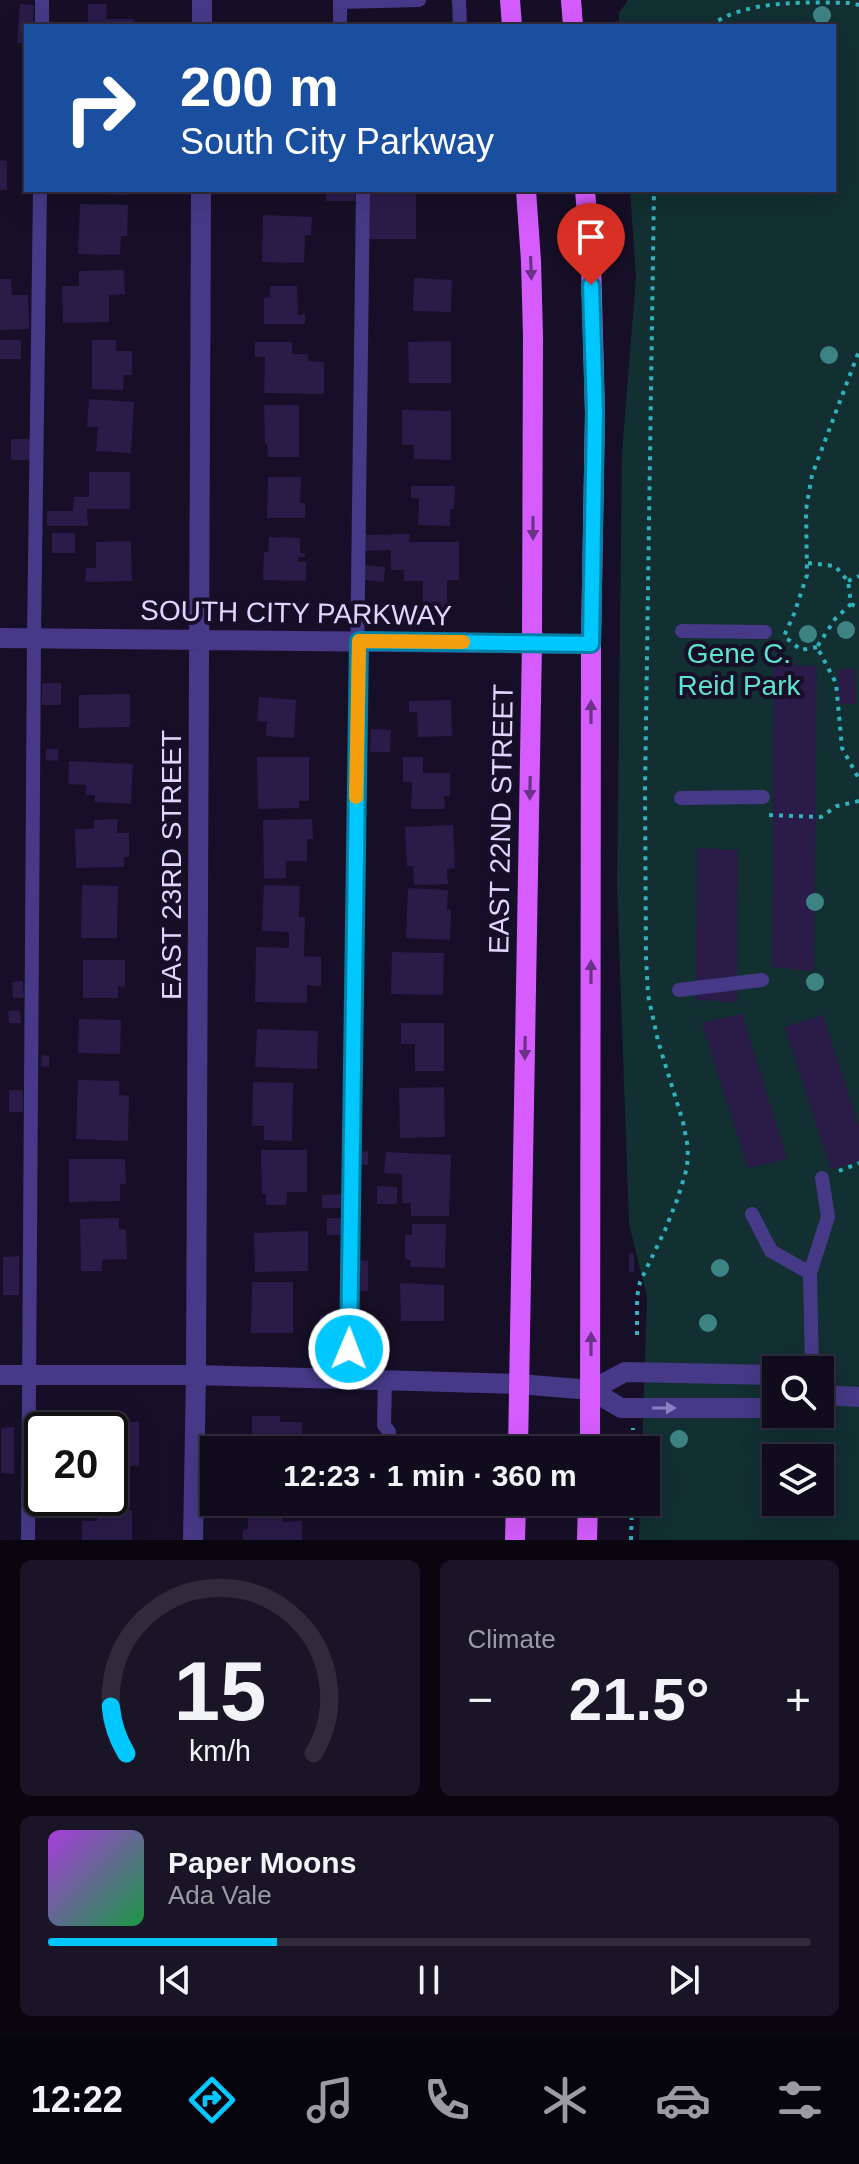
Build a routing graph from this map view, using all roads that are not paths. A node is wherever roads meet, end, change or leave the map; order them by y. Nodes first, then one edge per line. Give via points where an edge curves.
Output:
1 (42, 0) edge
2 (202, 0) edge
3 (419, 0) edge
4 (459, 0) edge
5 (510, 0) edge
6 (571, 0) edge
7 (340, 1) edge
8 (42, 24) edge
9 (202, 24) edge
10 (340, 24) edge
11 (460, 24) edge
12 (512, 24) edge
13 (573, 24) edge
14 (40, 192) edge
15 (201, 192) edge
16 (363, 192) edge
17 (526, 192) edge
18 (585, 192) edge
19 (682, 631) dead end
20 (765, 632) dead end
21 (0, 638) edge
22 (34, 638) junction
23 (200, 640) junction
24 (359, 641) junction
25 (532, 643) junction
26 (591, 644) junction
27 (763, 797) dead end
28 (681, 798) dead end
29 (762, 980) dead end
30 (679, 990) dead end
31 (822, 1178) dead end
32 (752, 1214) dead end
33 (810, 1273) junction
34 (812, 1356) edge
35 (0, 1375) edge
36 (30, 1375) junction
37 (196, 1375) junction
38 (762, 1375) edge
39 (348, 1379) junction
40 (385, 1380) junction
41 (519, 1384) junction
42 (591, 1390) junction
43 (834, 1396) edge
44 (859, 1397) edge
45 (762, 1408) edge
46 (389, 1432) dead end
47 (518, 1436) edge
48 (590, 1436) edge
49 (516, 1516) edge
50 (588, 1516) edge
51 (28, 1540) edge
52 (193, 1540) edge
53 (515, 1540) edge
54 (587, 1540) edge

1 - 8 lane
2 - 9 street
3 - 7 lane
4 - 11 lane
5 - 12 main road
6 - 13 main road
7 - 10 lane
14 - 22 lane
15 - 23 street, EAST 23RD STREET
16 - 24 lane
17 -> 25 main road, EAST 22ND STREET via 533,349
18 - 26 main road via 595,413
19 - 20 lane
21 - 22 street, SOUTH CITY PARKWAY
22 - 23 street, SOUTH CITY PARKWAY
22 - 36 lane
23 - 24 street, SOUTH CITY PARKWAY
23 - 37 street, EAST 23RD STREET
24 - 25 street, SOUTH CITY PARKWAY
24 - 39 lane
25 - 26 street, SOUTH CITY PARKWAY
25 -> 41 main road, EAST 22ND STREET
42 -> 26 main road
27 - 28 lane
29 - 30 lane
31 - 33 lane via 828,1217
32 - 33 lane via 771,1251
33 - 34 lane
35 - 36 street
36 - 37 street
36 - 51 lane
37 - 39 street
37 - 52 street, EAST 23RD STREET
38 - 42 street via 625,1372
39 - 40 street
40 - 41 street
40 - 46 lane via 384,1425
41 - 42 street
41 - 47 main road, EAST 22ND STREET
42 -> 45 street via 621,1408
42 - 48 main road
43 - 44 street
49 - 53 main road
50 - 54 main road

